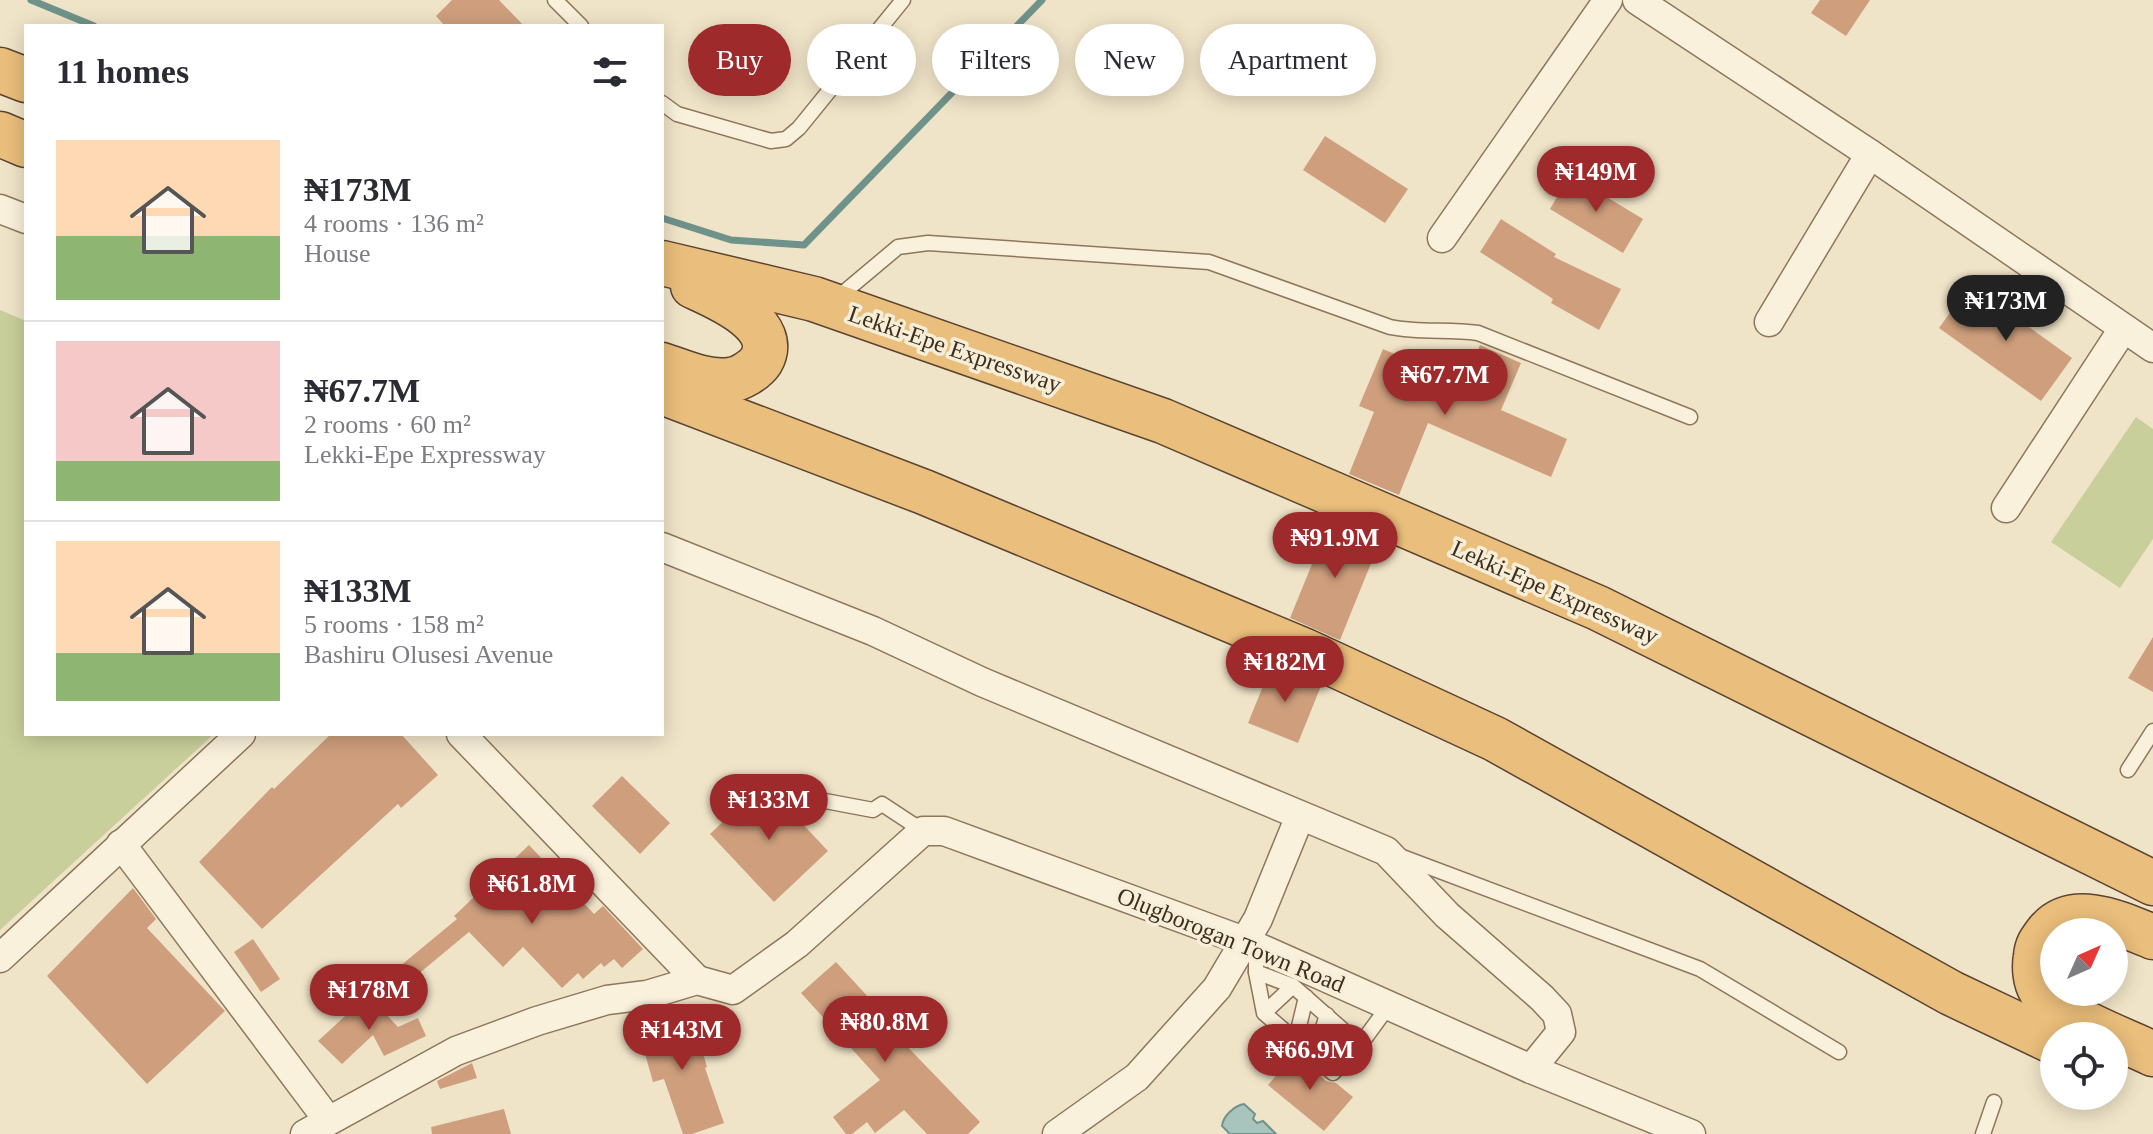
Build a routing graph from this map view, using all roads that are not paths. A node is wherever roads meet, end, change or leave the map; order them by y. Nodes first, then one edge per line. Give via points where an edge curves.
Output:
1 (555, 0) edge
2 (903, 0) edge
3 (1608, 0) edge
4 (1637, 0) edge
5 (579, 24) edge
6 (0, 70) edge
7 (24, 79) edge
8 (664, 104) edge
9 (0, 134) edge
10 (24, 144) edge
11 (1870, 154) junction
12 (0, 209) edge
13 (24, 218) edge
14 (1442, 238) dead end
15 (664, 264) edge
16 (664, 273) edge
17 (829, 305) junction
18 (1769, 322) dead end
19 (2123, 329) junction
20 (2153, 348) edge
21 (664, 366) edge
22 (664, 393) edge
23 (1690, 417) dead end
24 (2006, 508) dead end
25 (664, 548) edge
26 (2153, 731) edge
27 (239, 736) edge
28 (463, 736) edge
29 (2128, 770) dead end
30 (804, 797) dead end
31 (1300, 816) junction
32 (933, 831) junction
33 (121, 844) junction
34 (1386, 851) junction
35 (2153, 883) edge
36 (2153, 937) edge
37 (1252, 953) junction
38 (0, 958) edge
39 (697, 980) junction
40 (1293, 986) junction
41 (1306, 997) junction
42 (1390, 1004) junction
43 (1264, 1013) junction
44 (1327, 1015) junction
45 (2040, 1035) edge
46 (1296, 1039) junction
47 (1360, 1045) junction
48 (1839, 1052) dead end
49 (2153, 1054) edge
50 (1314, 1056) junction
51 (1531, 1069) junction
52 (2128, 1070) edge
53 (2153, 1079) edge
54 (1994, 1102) dead end
55 (316, 1127) edge
56 (1057, 1134) edge
57 (1691, 1134) edge
58 (1983, 1134) edge

1 - 5 lane
2 - 8 lane via 786,139 771,141 677,114
3 - 14 street
4 - 11 street
6 - 7 highway
9 - 10 highway
11 - 18 street
11 - 19 street
12 - 13 street
15 - 17 highway, Lekki-Epe Expressway
16 - 21 highway via 744,312 765,344 753,371 731,381
17 - 23 lane via 898,247 928,243 1209,262 1390,327 1478,333
17 - 35 highway, Lekki-Epe Expressway via 1163,421 1598,608
19 - 20 street
19 - 24 street
22 - 45 highway via 924,492 1305,651 1495,739 1937,986
25 - 31 street via 873,631
26 - 29 lane
27 - 33 street
28 - 39 street
30 - 32 lane via 873,810 882,804
31 - 34 street
31 - 37 street via 1258,919
32 - 37 street, Olugborogan Town Road
32 - 39 street via 733,990
33 - 38 street
33 - 55 street
34 - 48 lane via 1700,969
34 - 51 street via 1447,915 1557,1014 1561,1032
36 - 49 highway via 2107,920 2068,917 2050,928 2037,946 2034,969 2040,990 2056,1007
37 - 40 lane
37 - 42 street, Olugborogan Town Road
37 - 43 lane
37 - 56 street via 1137,1077
39 - 55 street via 607,1000 456,1051
40 - 41 lane
40 - 43 lane
41 - 44 lane
41 - 46 lane
42 - 47 lane
42 - 51 street, Olugborogan Town Road
43 - 46 lane
44 - 47 lane
44 - 50 lane
46 - 50 lane
47 - 50 lane via 1333,1073
51 - 57 street, Olugborogan Town Road
52 - 53 highway
54 - 58 lane

